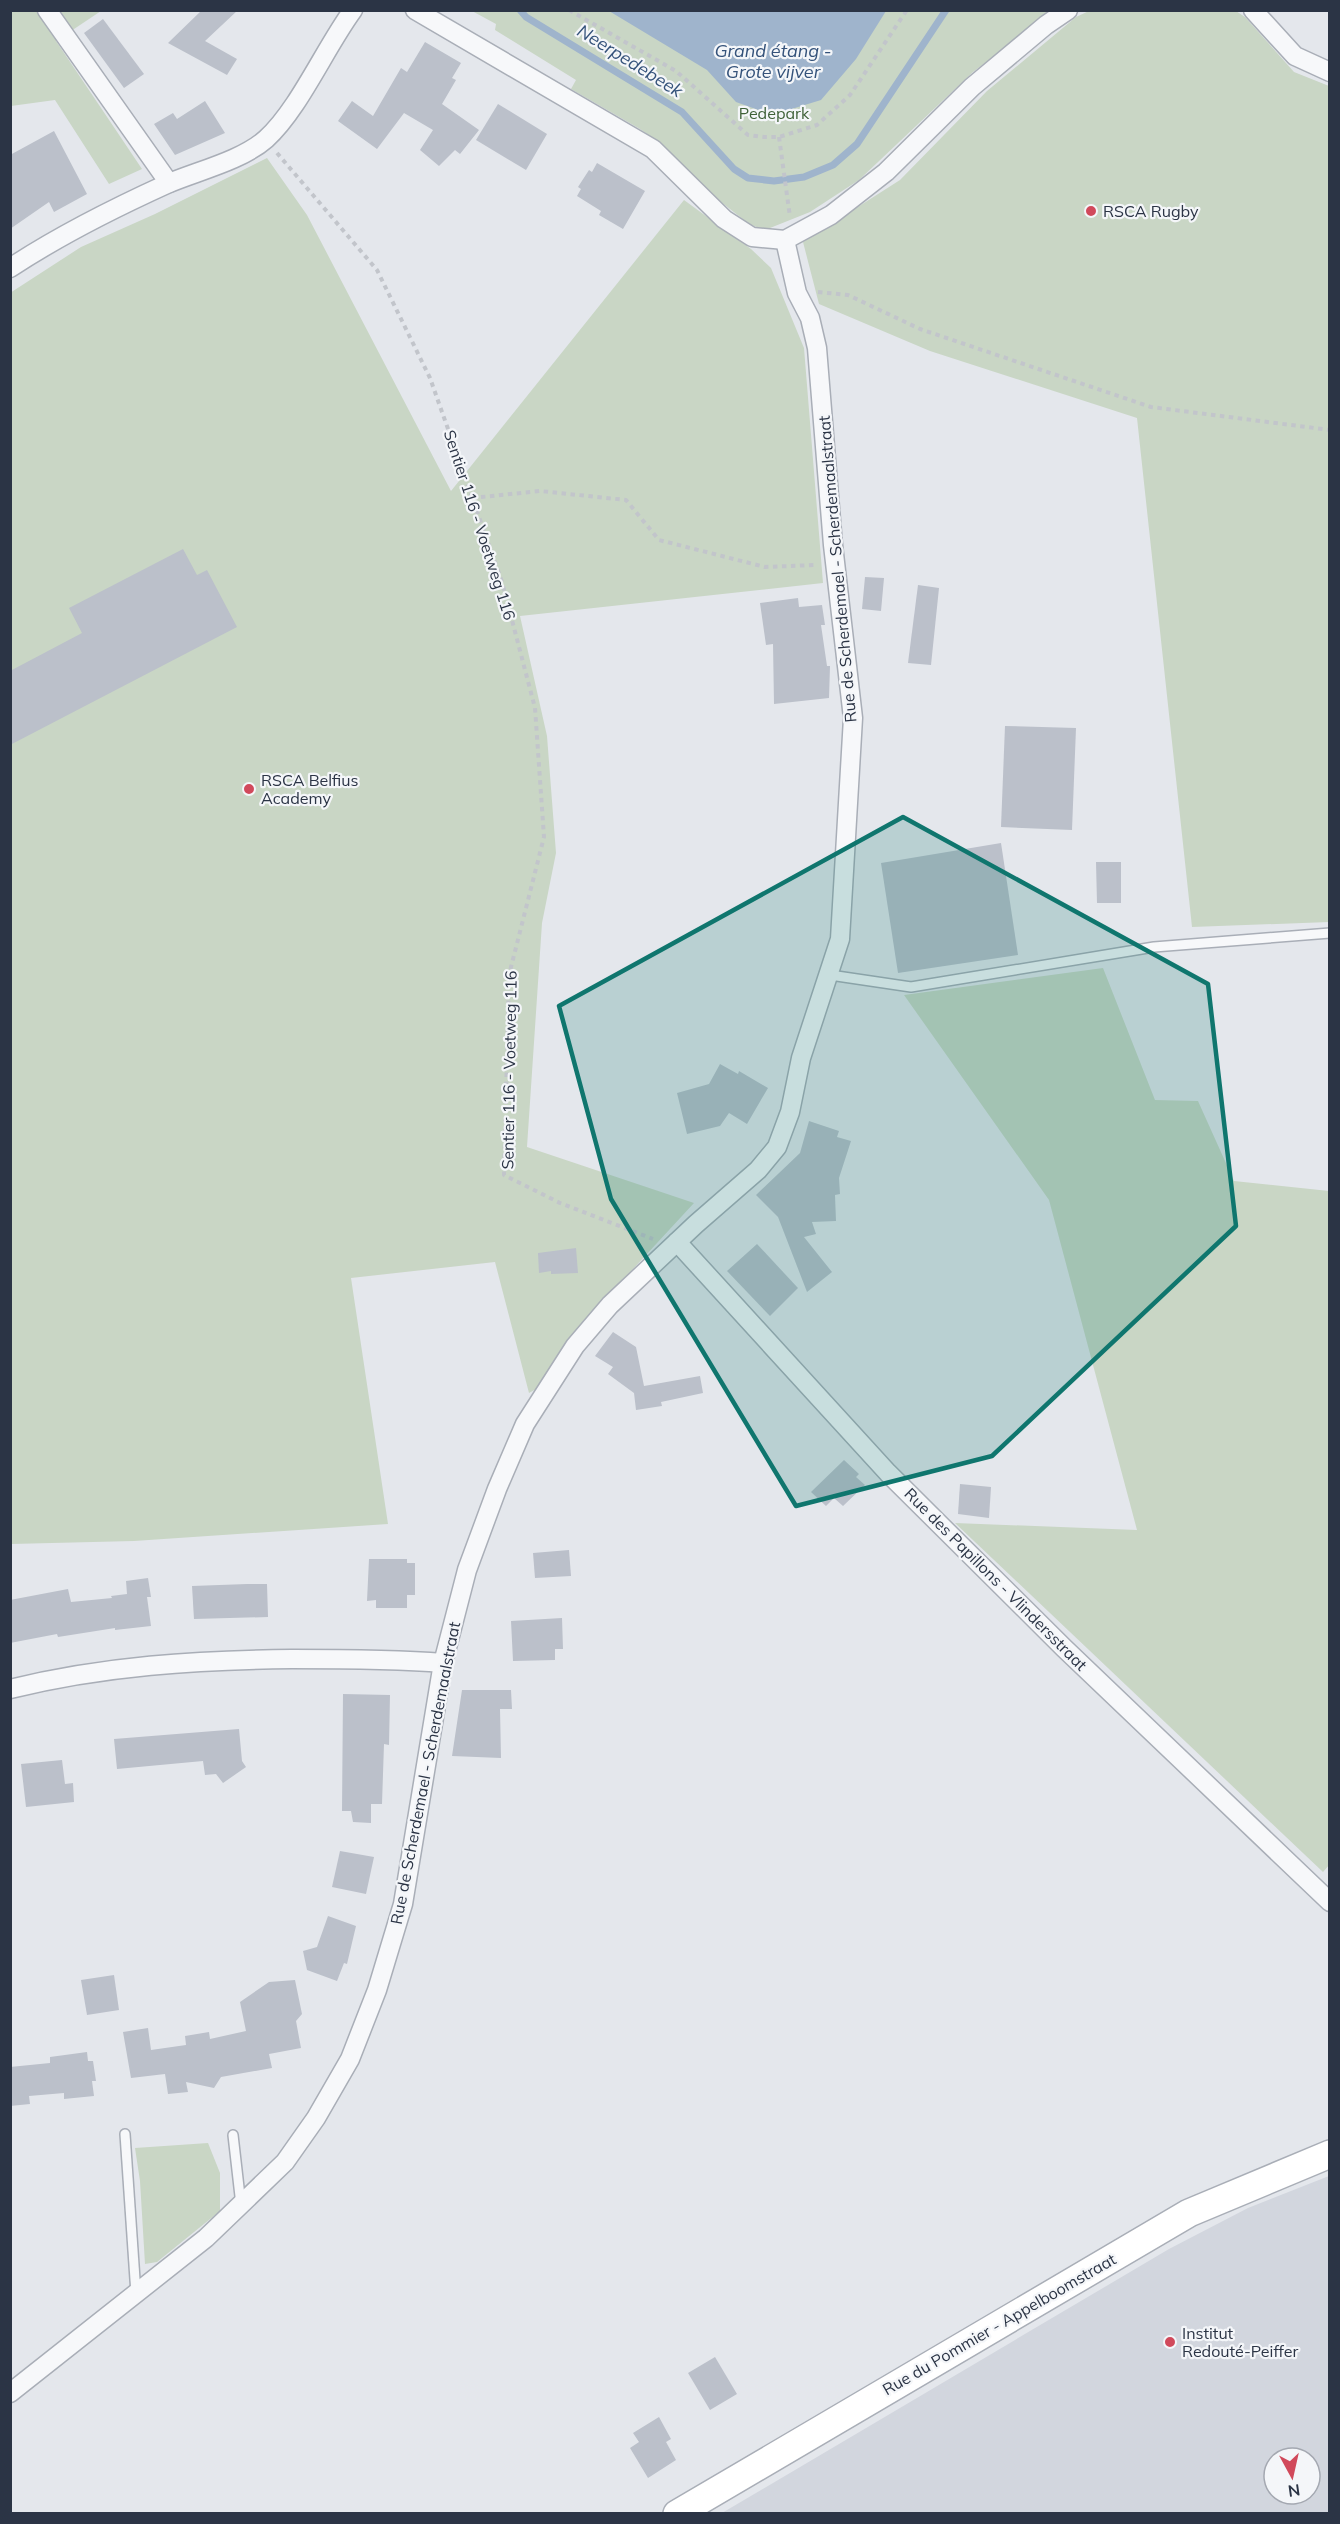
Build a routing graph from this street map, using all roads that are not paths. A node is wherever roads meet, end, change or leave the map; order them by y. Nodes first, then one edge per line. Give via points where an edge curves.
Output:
1 (47, 10) edge
2 (353, 10) edge
3 (415, 10) edge
4 (1068, 10) edge
5 (1253, 10) edge
6 (1329, 72) edge
7 (169, 183) junction
8 (785, 240) junction
9 (10, 268) edge
10 (1329, 933) edge
11 (830, 975) junction
12 (672, 1247) junction
13 (443, 1663) junction
14 (10, 1689) edge
15 (1329, 1902) edge
16 (126, 2134) dead end
17 (233, 2135) dead end
18 (1329, 2154) edge
19 (241, 2205) junction
20 (136, 2294) junction
21 (10, 2393) edge
22 (677, 2514) edge

1 - 7 street
2 - 7 street via 288,111 265,139 234,158
3 - 8 street via 653,149 724,219 752,237
4 - 8 street via 972,87 886,172 831,215
5 - 6 street via 1295,56
7 - 9 street via 95,218
8 - 11 street, Rue de Scherdemael - Scherdemaalstraat via 797,293 810,318 817,348 835,564 853,718 840,939
10 - 11 lane via 1154,948 911,987
11 - 12 street, Rue de Scherdemael - Scherdemaalstraat via 801,1058 790,1112 777,1147 758,1170
12 - 13 street, Rue de Scherdemael - Scherdemaalstraat via 610,1305 575,1346 525,1424 467,1570
12 - 15 street, Rue des Papillons - Vlindersstraat via 888,1473
13 - 14 street via 388,1659 220,1660 130,1666
13 - 19 street, Rue de Scherdemael - Scherdemaalstraat via 403,1904 377,1989 350,2059 316,2118 285,2162
16 - 20 lane
17 - 19 lane
18 - 22 street, Rue du Pommier - Appelboomstraat via 1189,2213
19 - 20 street, Rue de Scherdemael - Scherdemaalstraat
20 - 21 street, Rue de Scherdemael - Scherdemaalstraat

